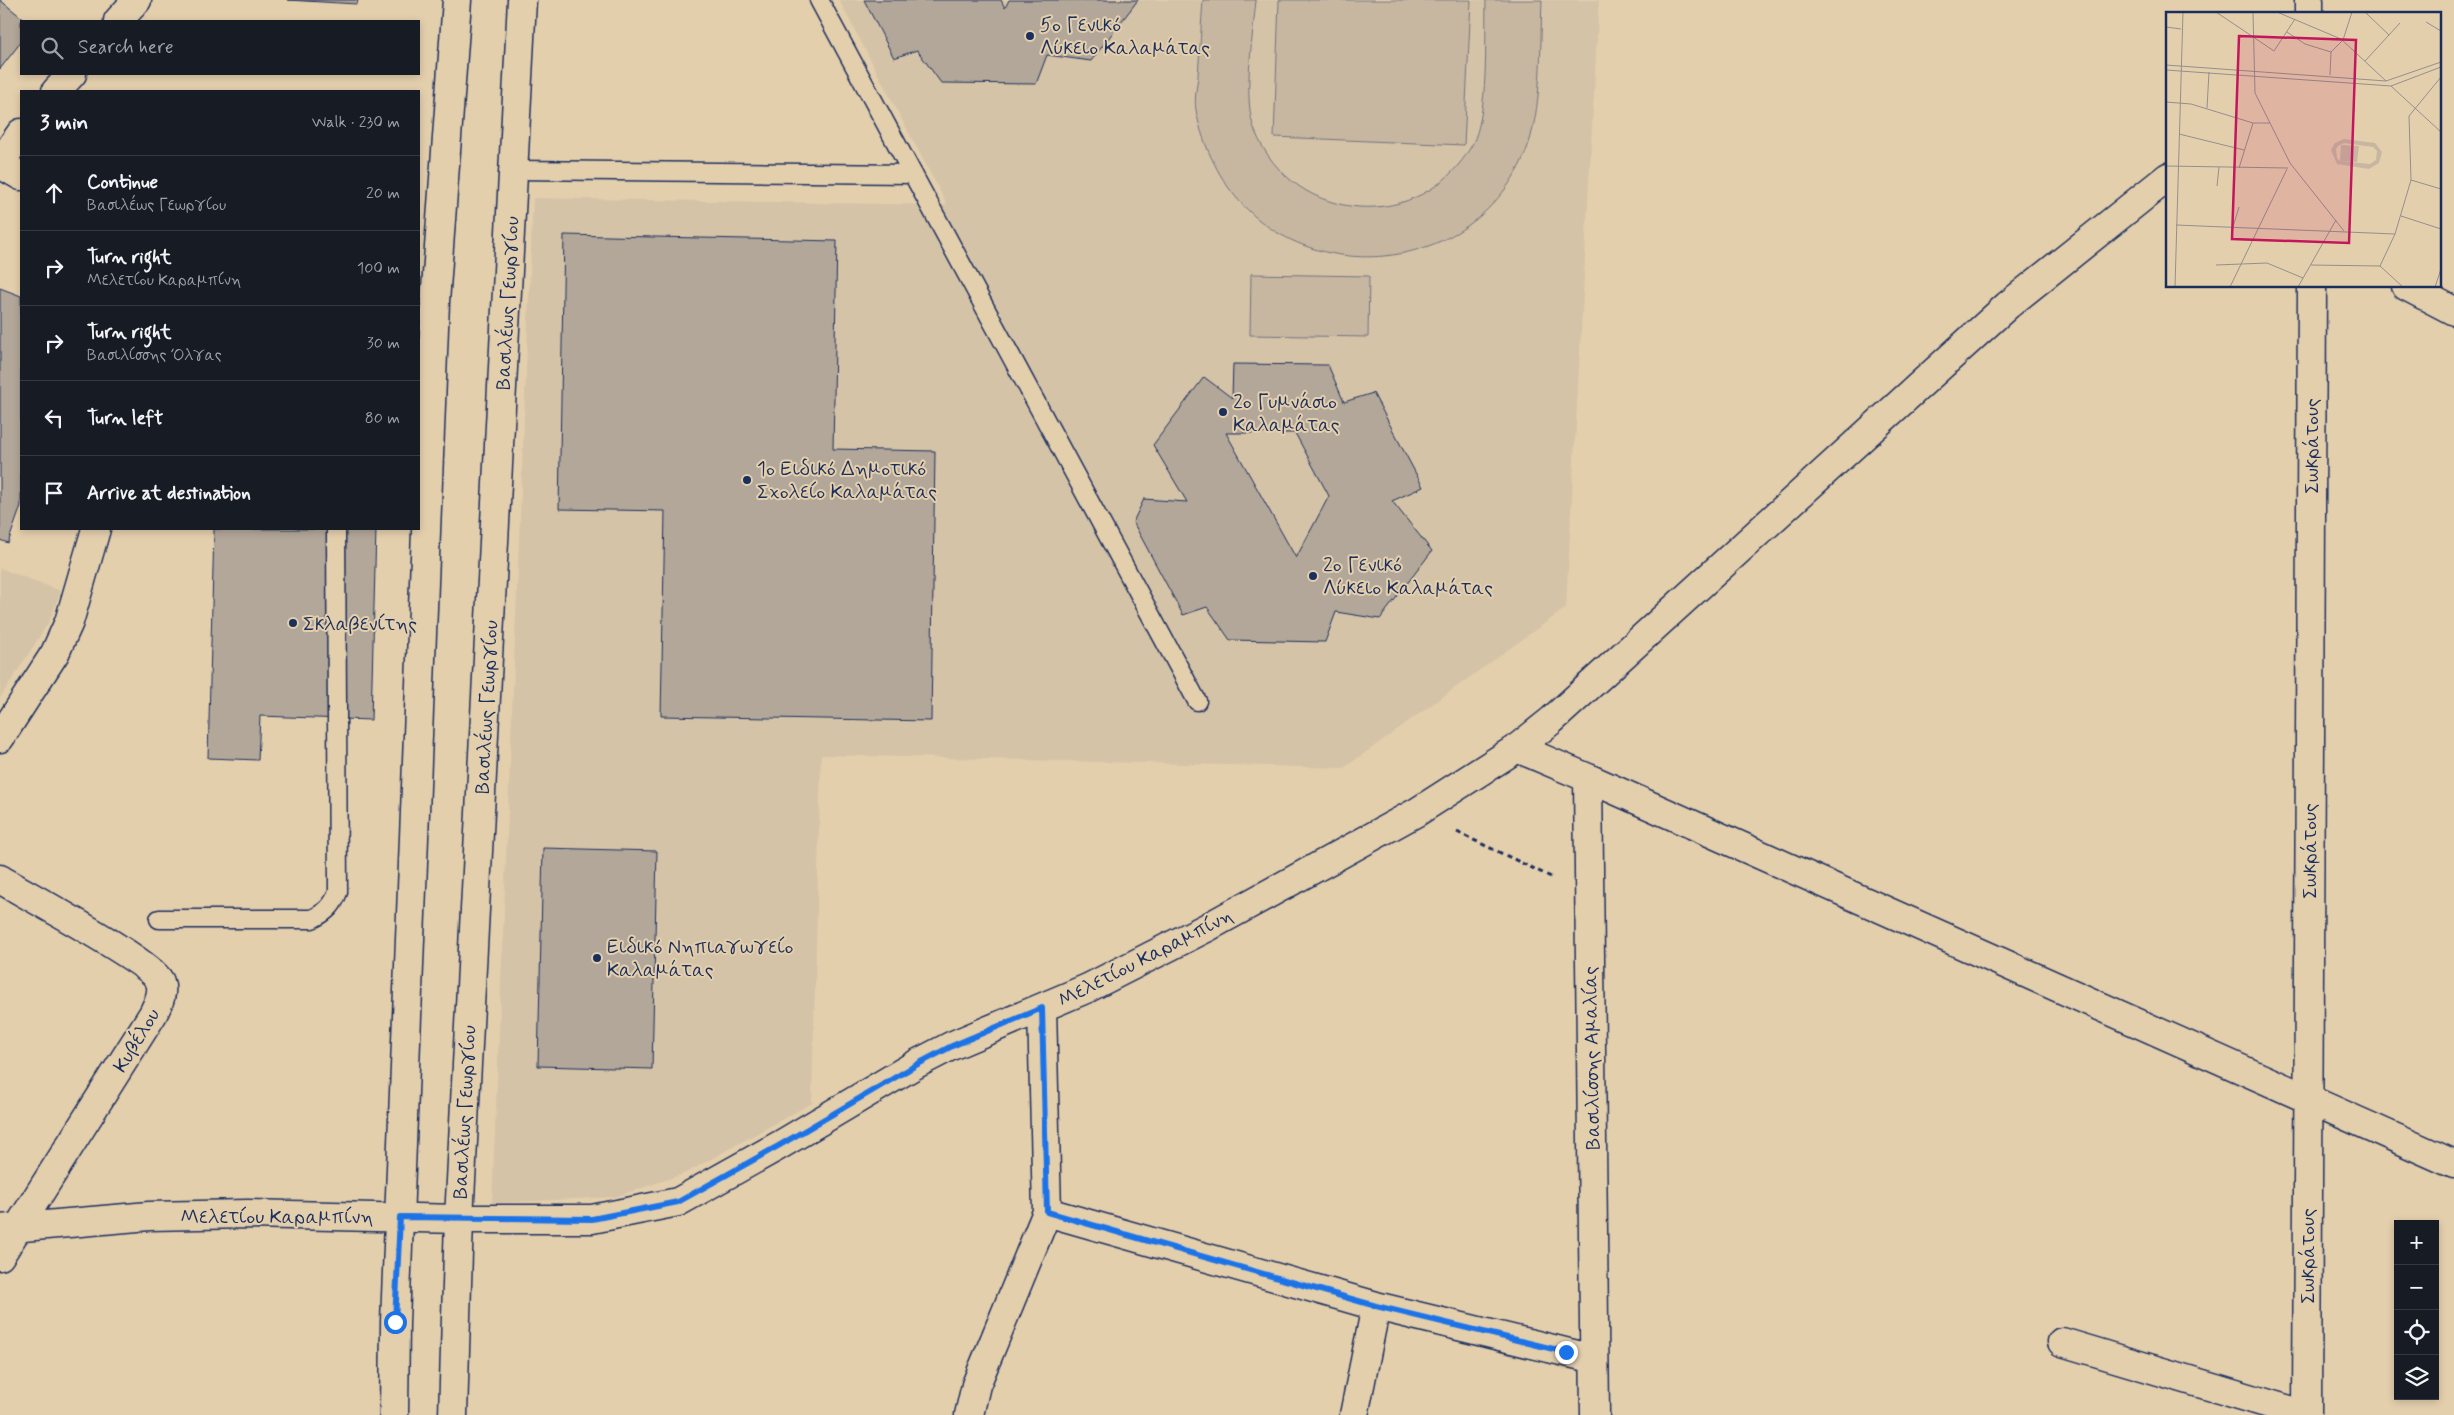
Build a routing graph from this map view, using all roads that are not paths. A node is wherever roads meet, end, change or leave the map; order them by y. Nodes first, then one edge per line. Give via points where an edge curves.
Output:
1 (137, 0) edge
2 (457, 0) edge
3 (522, 0) edge
4 (819, 0) edge
5 (119, 20) edge
6 (71, 75) edge
7 (57, 90) edge
8 (20, 134) edge
9 (0, 164) edge
10 (514, 170) junction
11 (913, 174) junction
12 (20, 175) edge
13 (2166, 179) edge
14 (2312, 288) edge
15 (2410, 288) edge
16 (427, 302) edge
17 (2454, 311) edge
18 (96, 530) edge
19 (336, 530) edge
20 (1197, 701) dead end
21 (0, 738) edge
22 (1517, 748) junction
23 (1588, 778) junction
24 (0, 879) edge
25 (159, 919) dead end
26 (1042, 1008) junction
27 (2308, 1100) junction
28 (2454, 1164) edge
29 (1047, 1212) junction
30 (400, 1217) junction
31 (459, 1219) junction
32 (9, 1228) edge
33 (0, 1256) edge
34 (1376, 1306) junction
35 (2062, 1342) dead end
36 (1594, 1359) junction
37 (394, 1415) edge
38 (453, 1415) edge
39 (969, 1415) edge
40 (1354, 1415) edge
41 (1595, 1415) edge
42 (2306, 1415) edge

1 - 5 street
2 - 16 street
3 - 10 street, Βασιλέως Γεωργίου
4 - 11 lane
6 - 7 street
8 - 9 street
9 - 12 street
10 - 11 lane
10 - 31 street, Βασιλέως Γεωργίου
11 - 20 lane
13 - 22 street, Μελετίου Καραμπίνη via 2008,305 1586,691
14 - 27 street, Σωκράτους
15 - 17 street
16 - 30 street
18 - 21 street via 69,622 55,653
19 - 25 lane via 338,892 335,901 325,913 312,919
22 - 23 street
22 - 26 street, Μελετίου Καραμπίνη via 1417,812 1208,927
23 - 27 street
23 - 36 street, Βασιλίσσης Αμαλίας
24 - 32 street, Κυβέλου via 134,958 156,975 161,991 153,1014
26 - 29 street
26 - 31 street, Μελετίου Καραμπίνη via 926,1059 678,1202 592,1219
27 - 28 street
27 - 42 street, Σωκράτους
29 - 34 street
29 - 39 street via 976,1385
30 - 31 street, Μελετίου Καραμπίνη
30 - 32 street, Μελετίου Καραμπίνη via 148,1216
30 - 37 street
31 - 38 street, Βασιλέως Γεωργίου
32 - 33 street, Κυβέλου
34 - 36 street
34 - 40 street
35 - 42 street
36 - 41 street, Βασιλίσσης Αμαλίας

